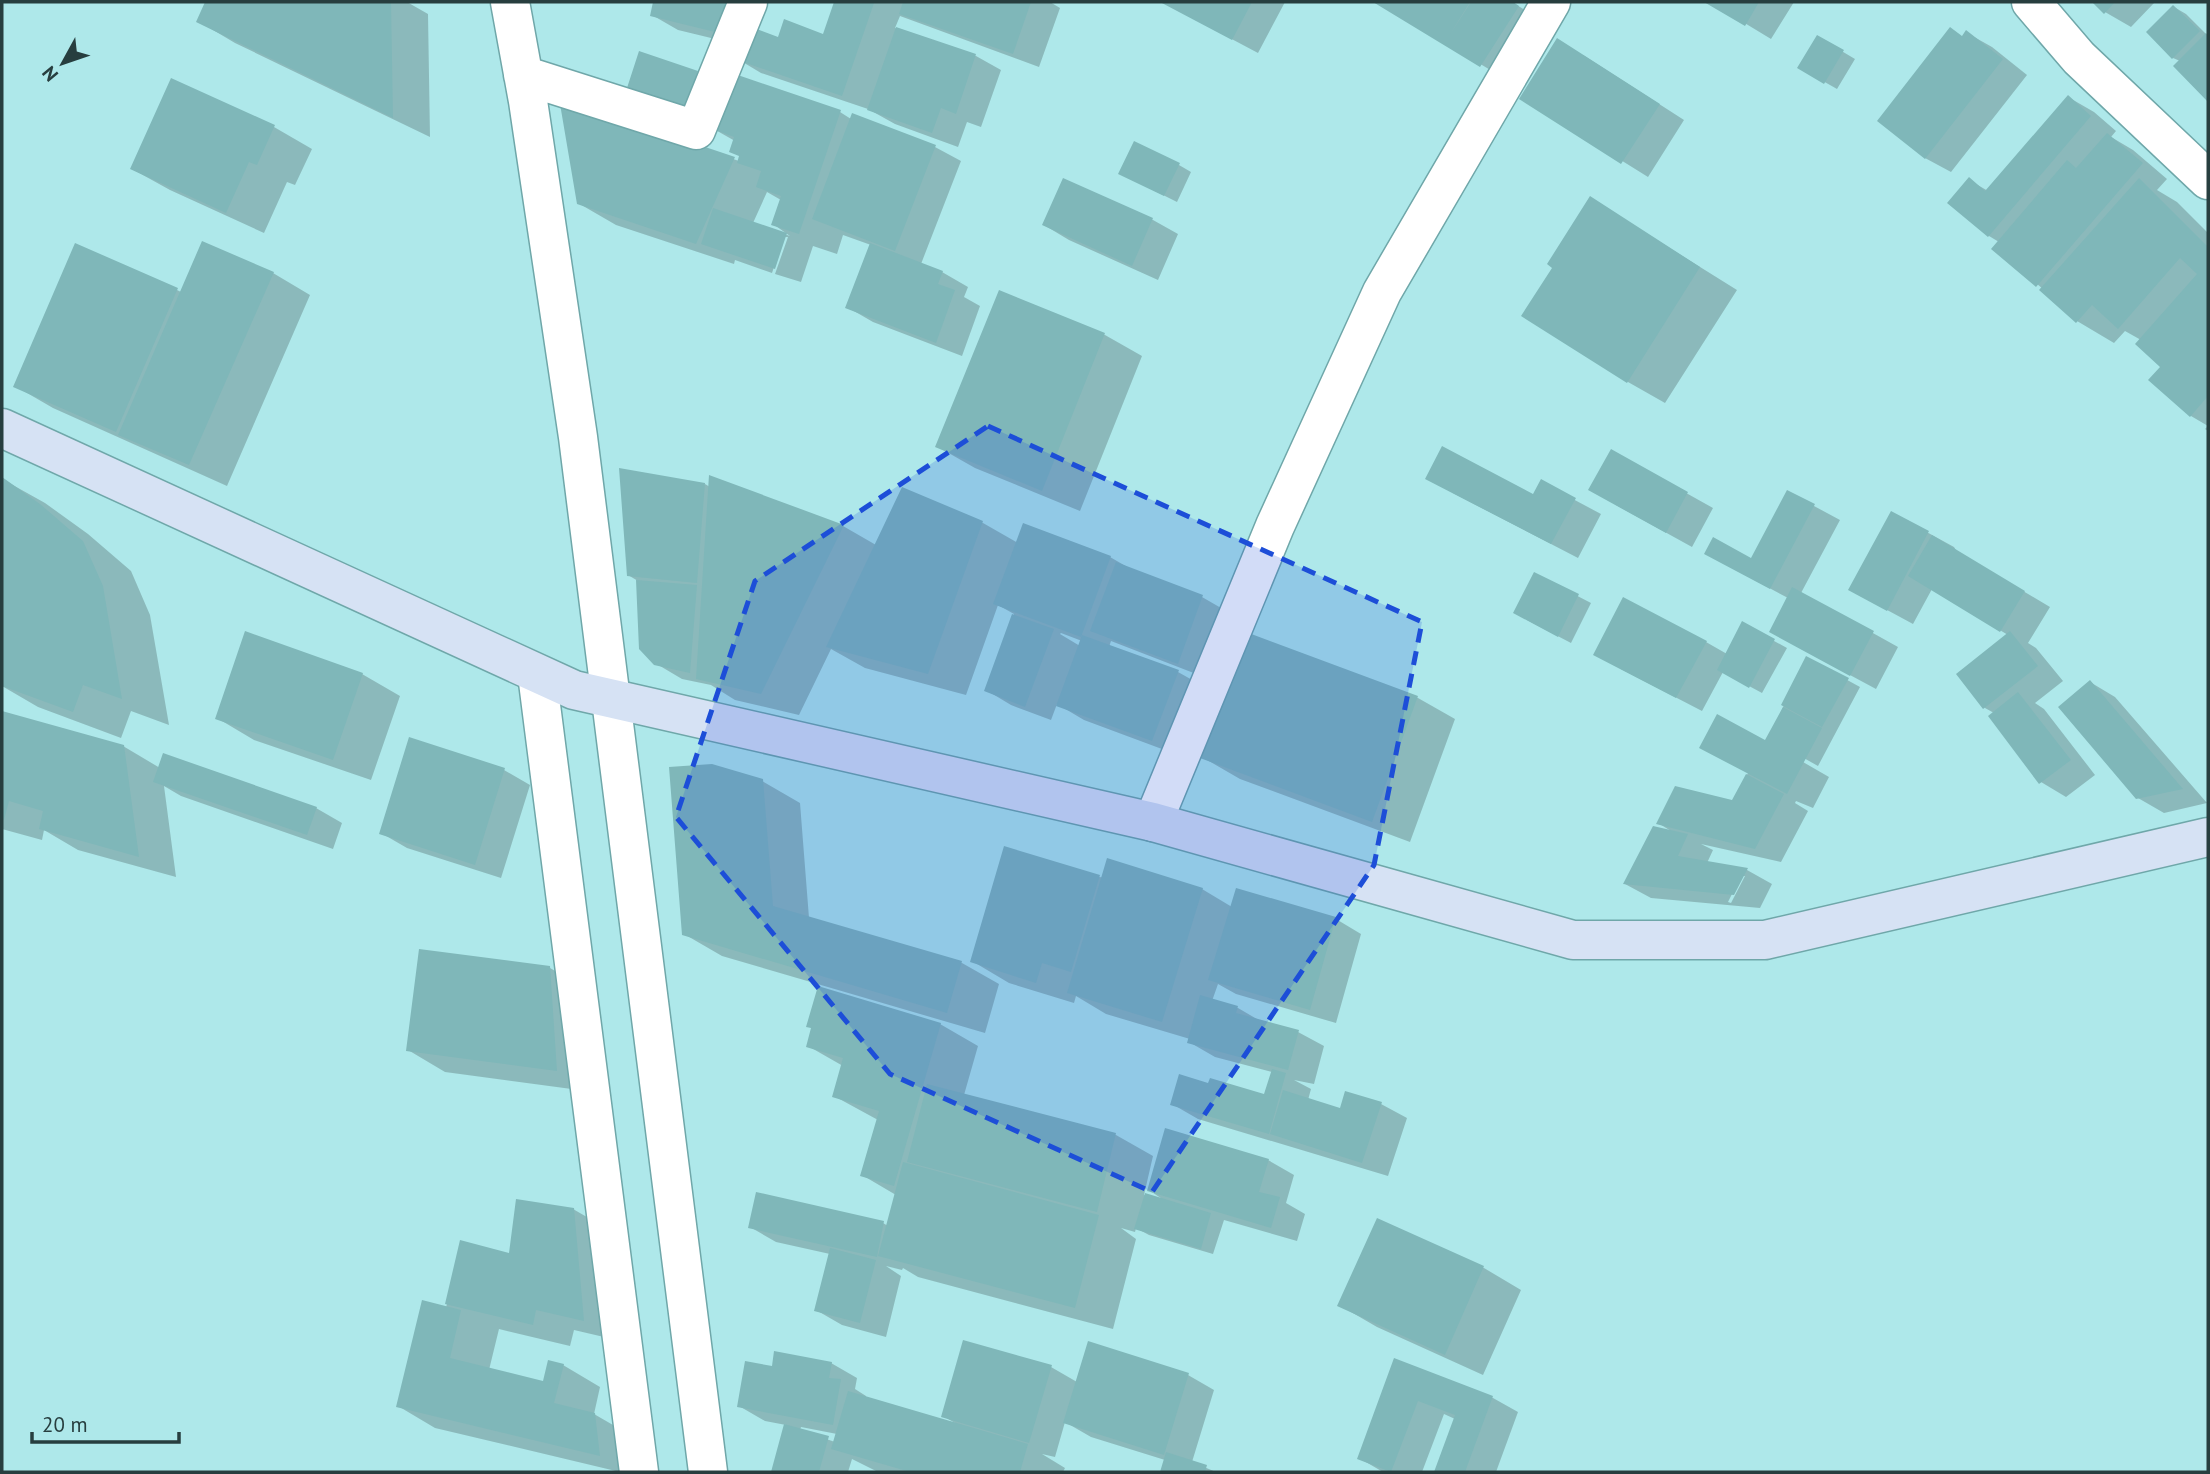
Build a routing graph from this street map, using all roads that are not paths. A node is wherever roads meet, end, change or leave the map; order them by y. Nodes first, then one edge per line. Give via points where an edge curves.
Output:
1 (510, 2) edge
2 (748, 2) edge
3 (1551, 2) edge
4 (2031, 2) edge
5 (523, 75) junction
6 (2208, 180) edge
7 (2, 428) edge
8 (537, 674) junction
9 (609, 699) junction
10 (1153, 822) junction
11 (2208, 837) edge
12 (639, 1472) edge
13 (708, 1472) edge

1 - 5 street
2 - 5 street via 696,130
3 - 10 street via 1382,292 1275,526
4 - 6 street via 2079,58
5 - 9 street via 578,436
7 - 8 street
8 - 9 street
8 - 12 street
9 - 10 street
9 - 13 street
10 - 11 street via 1573,940 1765,940

